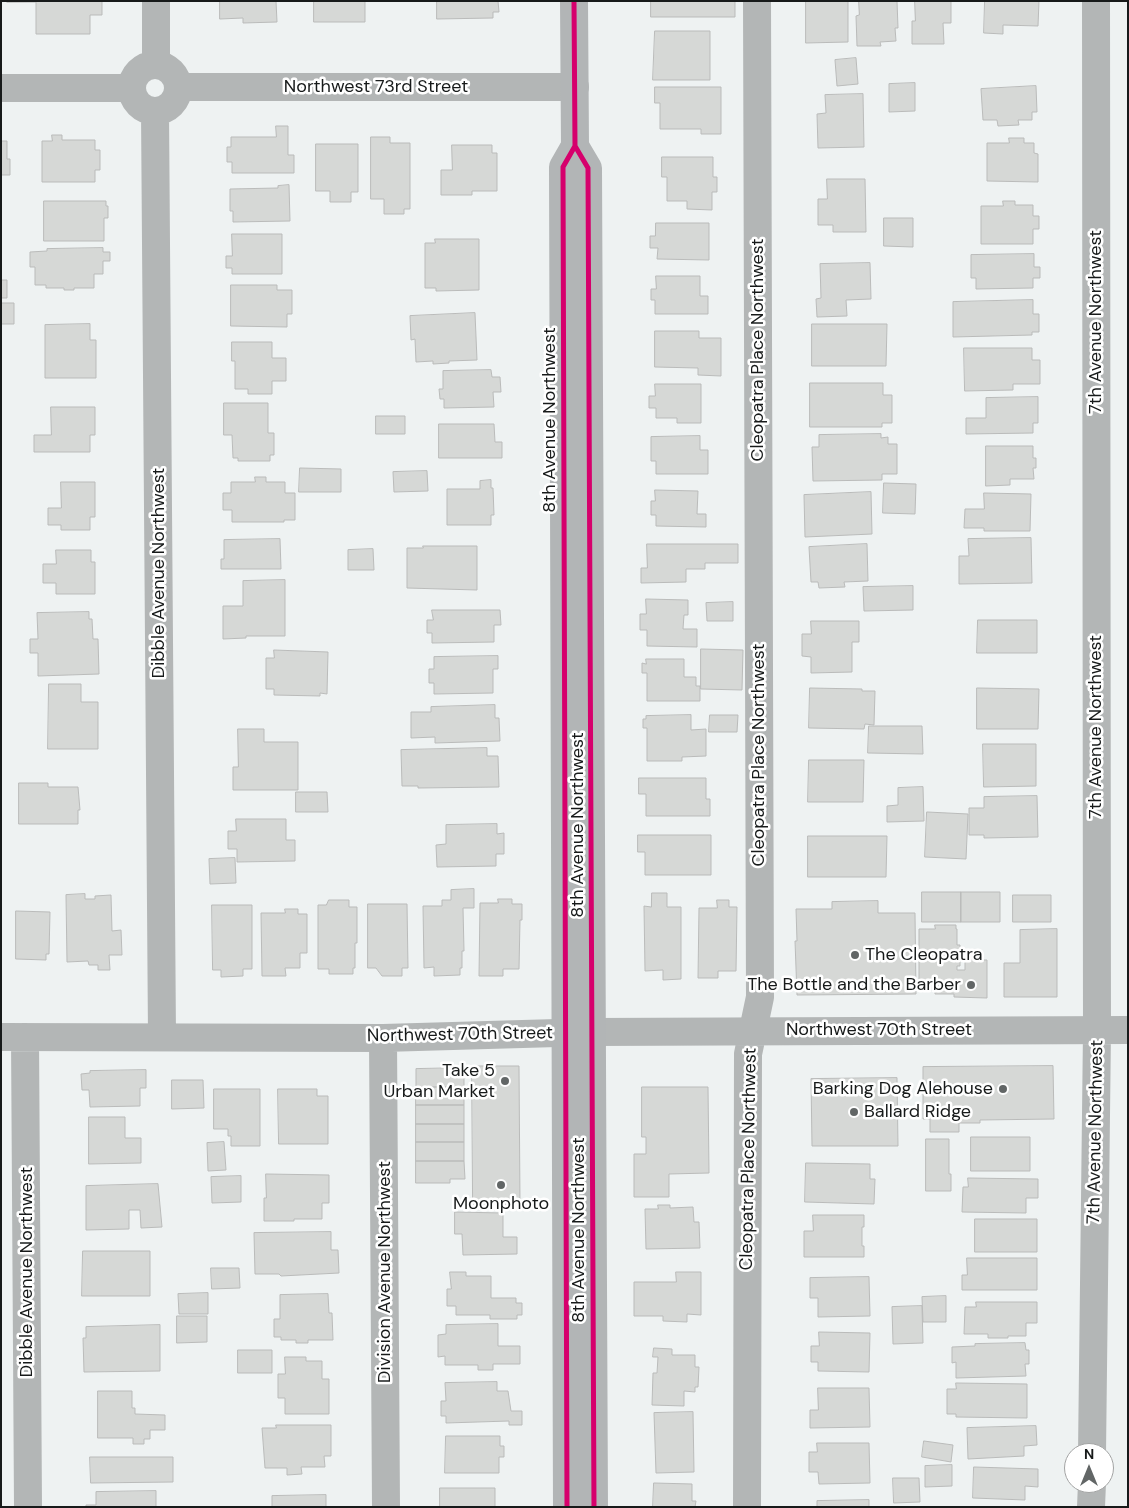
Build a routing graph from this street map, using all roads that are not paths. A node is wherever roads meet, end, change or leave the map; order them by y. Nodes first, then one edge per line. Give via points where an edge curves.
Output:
1 (156, 1) edge
2 (574, 1) edge
3 (757, 1) edge
4 (1096, 1) edge
5 (156, 64) junction
6 (178, 86) junction
7 (575, 86) junction
8 (1, 88) edge
9 (132, 88) junction
10 (155, 111) junction
11 (575, 146) junction
12 (753, 1030) junction
13 (1097, 1030) junction
14 (1128, 1030) edge
15 (564, 1032) junction
16 (592, 1032) junction
17 (162, 1036) junction
18 (13, 1037) edge
19 (383, 1038) junction
20 (1092, 1443) edge
21 (1092, 1493) edge
22 (28, 1507) edge
23 (386, 1507) edge
24 (567, 1507) edge
25 (594, 1507) edge
26 (747, 1507) edge
27 (1091, 1507) edge

1 - 5 street
2 - 7 main road, 8th Avenue Northwest
3 - 12 street, Cleopatra Place Northwest via 760,997
4 - 13 street, 7th Avenue Northwest
5 - 6 street via 169,68
5 - 9 street via 139,70
6 - 7 street, Northwest 73rd Street
6 - 10 street via 172,104
7 - 11 main road, 8th Avenue Northwest
8 - 9 street
9 - 10 street via 138,104
10 - 17 street, Dibble Avenue Northwest
11 - 15 main road, 8th Avenue Northwest via 563,167
11 - 16 main road, 8th Avenue Northwest via 588,168
12 - 13 street, Northwest 70th Street
12 - 16 street, Northwest 70th Street
12 - 26 street, Cleopatra Place Northwest via 748,1054
13 - 14 street, Northwest 70th Street
13 - 20 street, 7th Avenue Northwest
15 - 16 street, Northwest 70th Street
15 - 19 street, Northwest 70th Street
15 - 24 main road, 8th Avenue Northwest
16 - 25 main road, 8th Avenue Northwest
17 - 18 street, Northwest 70th Street
17 - 19 street, Northwest 70th Street
18 - 22 street, Dibble Avenue Northwest
19 - 23 street, Division Avenue Northwest
21 - 27 street

